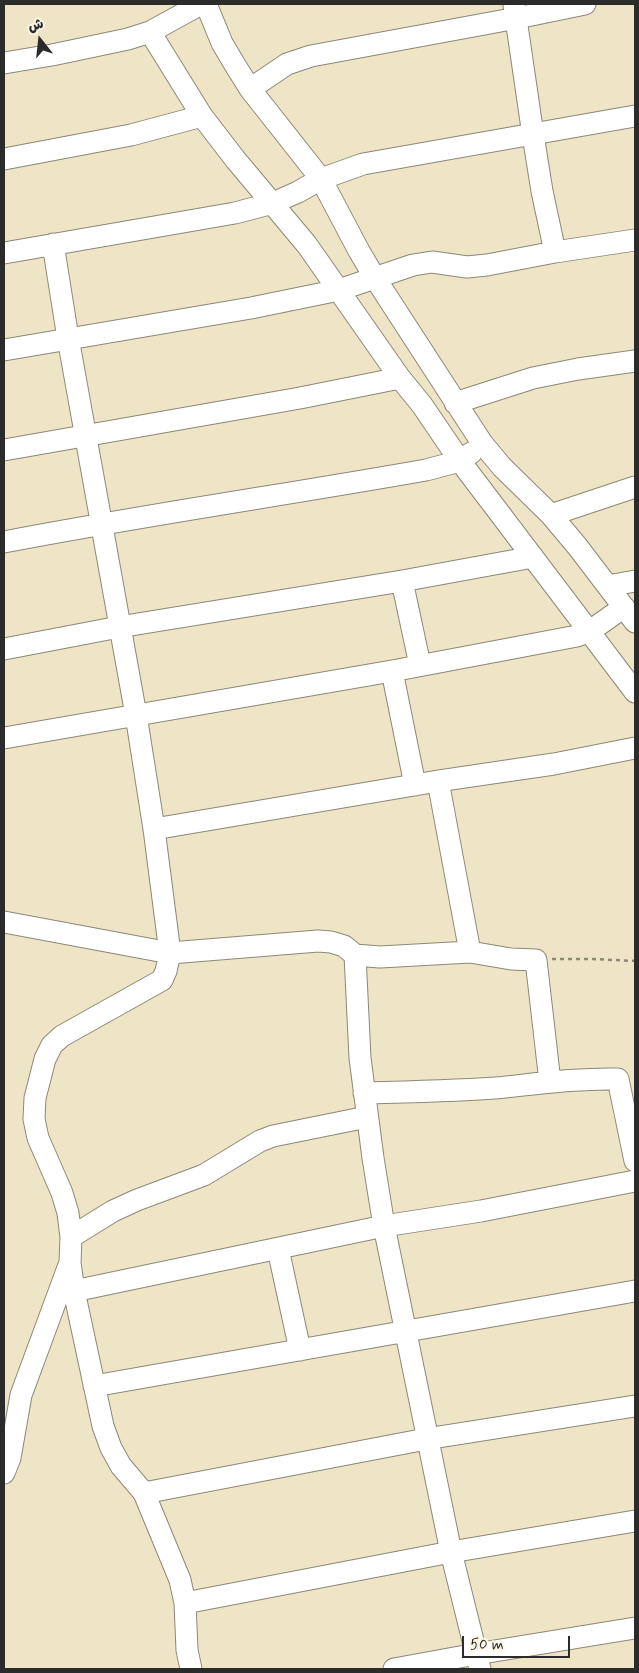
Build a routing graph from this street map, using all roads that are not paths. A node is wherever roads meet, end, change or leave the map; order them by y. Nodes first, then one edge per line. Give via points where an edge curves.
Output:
1 (200, 4) edge
2 (206, 4) edge
3 (585, 4) edge
4 (516, 11) edge
5 (168, 12) edge
6 (150, 32) junction
7 (4, 63) edge
8 (250, 89) junction
9 (202, 116) junction
10 (635, 116) edge
11 (533, 135) junction
12 (4, 159) edge
13 (321, 179) junction
14 (273, 203) junction
15 (53, 244) junction
16 (634, 246) edge
17 (4, 252) edge
18 (555, 252) junction
19 (375, 278) junction
20 (339, 290) junction
21 (68, 338) junction
22 (4, 350) edge
23 (635, 361) edge
24 (400, 378) junction
25 (451, 396) junction
26 (422, 405) junction
27 (86, 435) junction
28 (482, 443) junction
29 (4, 450) edge
30 (460, 461) junction
31 (635, 488) edge
32 (551, 515) junction
33 (102, 524) junction
34 (4, 542) edge
35 (533, 557) junction
36 (635, 581) edge
37 (402, 582) junction
38 (608, 586) junction
39 (630, 615) edge
40 (119, 626) junction
41 (590, 631) junction
42 (4, 649) edge
43 (420, 665) junction
44 (392, 671) junction
45 (635, 692) edge
46 (136, 715) junction
47 (4, 738) edge
48 (635, 748) edge
49 (438, 781) junction
50 (415, 785) junction
51 (154, 829) junction
52 (4, 922) edge
53 (470, 952) junction
54 (170, 953) junction
55 (355, 955) junction
56 (550, 1082) junction
57 (364, 1093) junction
58 (367, 1117) junction
59 (635, 1161) edge
60 (635, 1181) edge
61 (384, 1226) junction
62 (71, 1237) junction
63 (278, 1249) junction
64 (70, 1263) junction
65 (74, 1291) junction
66 (635, 1291) edge
67 (405, 1332) junction
68 (300, 1350) junction
69 (94, 1386) junction
70 (635, 1406) edge
71 (10, 1407) edge
72 (426, 1439) junction
73 (4, 1473) edge
74 (144, 1493) junction
75 (635, 1521) edge
76 (451, 1552) junction
77 (185, 1603) junction
78 (635, 1628) edge
79 (478, 1662) edge
80 (191, 1669) edge
81 (394, 1669) edge

1 - 5 street
2 - 8 street via 222,43
3 - 4 street
4 - 8 street via 311,56 287,64
4 - 11 street
5 - 6 street
6 - 7 street
6 - 9 street
8 - 13 street
9 - 12 street via 132,135
9 - 14 street
10 - 11 street
11 - 13 street via 363,164
11 - 18 street
13 - 14 street
13 - 19 street
14 - 15 street via 235,213
14 - 20 street
15 - 17 street
15 - 21 street
16 - 18 street
18 - 19 street via 487,265 432,262
19 - 20 street
19 - 25 street
20 - 21 street via 159,325
20 - 24 street
21 - 22 street
21 - 27 street
23 - 25 street via 578,369
24 - 26 street
24 - 27 street
25 - 26 street
25 - 28 street
26 - 30 street
27 - 29 street
27 - 33 street
28 - 30 street
28 - 32 street
30 - 33 street via 382,478
30 - 35 street
31 - 32 street
32 - 38 street
33 - 34 street
33 - 40 street
35 - 37 street
35 - 41 street
36 - 38 street
37 - 40 street
37 - 43 street
38 - 39 street
39 - 41 street
40 - 42 street
40 - 46 street
41 - 43 street via 529,646
41 - 45 street
43 - 44 street
44 - 46 street
44 - 50 street
46 - 47 street
46 - 51 street
48 - 49 street
49 - 50 street
49 - 53 street
50 - 51 street
51 - 54 street
52 - 54 street
53 - 55 street via 387,957
53 - 56 street via 536,960
54 - 55 street via 318,941 344,946
54 - 62 street via 162,980 62,1036 52,1045 45,1059 35,1098 34,1119 38,1138 62,1193
55 - 57 street
56 - 57 street
56 - 59 street via 618,1079
57 - 58 street
58 - 61 street
58 - 62 street via 260,1141 204,1175 113,1211
60 - 61 street
61 - 63 street
61 - 67 street
62 - 64 street
63 - 65 street
63 - 68 street
64 - 65 street
64 - 71 street
65 - 69 street
66 - 67 street
67 - 68 street
67 - 72 street
68 - 69 street
69 - 74 street via 111,1448 121,1466
70 - 72 street
71 - 73 street via 10,1458
72 - 74 street
72 - 76 street
74 - 77 street via 180,1580
75 - 76 street
76 - 77 street
76 - 79 street
77 - 80 street
78 - 79 street
79 - 81 street

